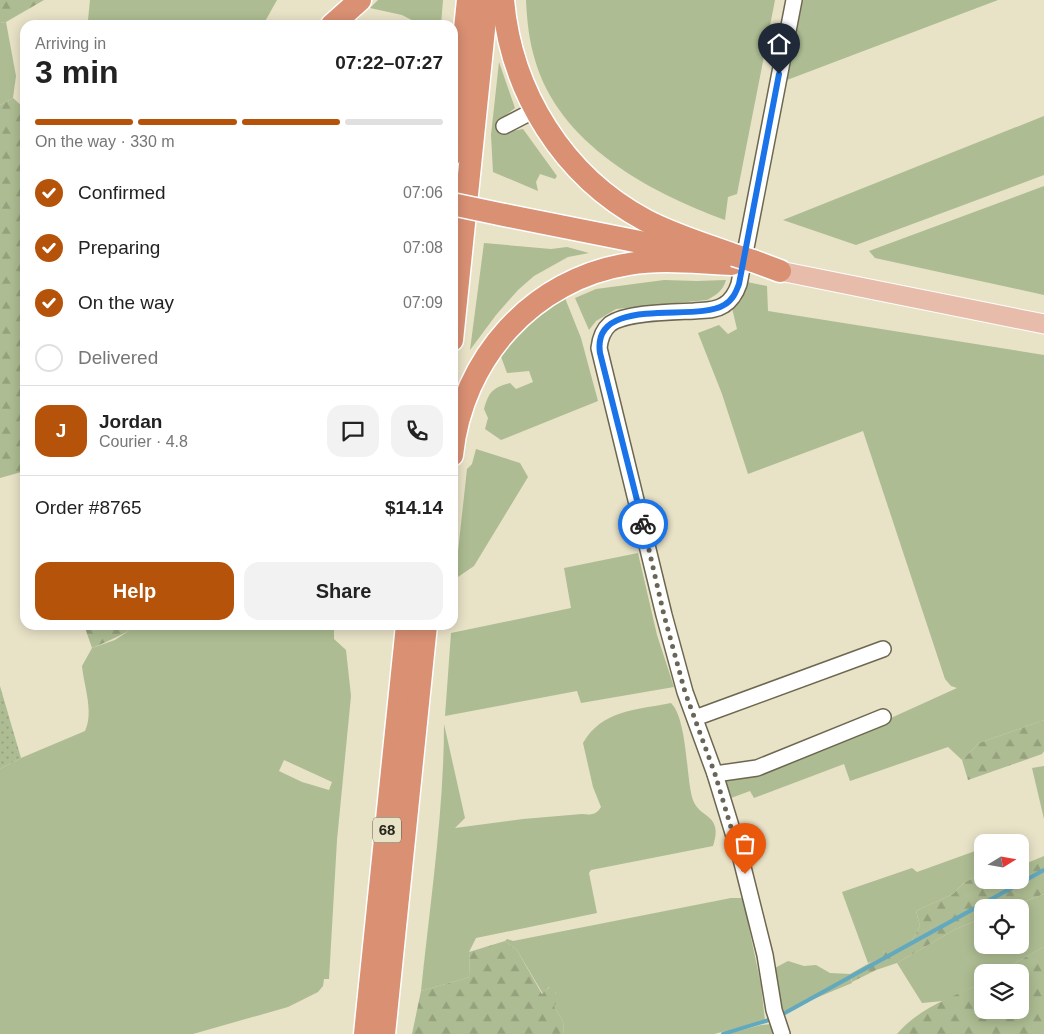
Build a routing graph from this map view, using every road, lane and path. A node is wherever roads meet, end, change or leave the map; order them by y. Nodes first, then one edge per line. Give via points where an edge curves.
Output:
1 (360, 0) edge
2 (468, 0) edge
3 (487, 0) edge
4 (503, 0) edge
5 (794, 0) edge
6 (338, 20) edge
7 (458, 96) edge
8 (535, 110) junction
9 (504, 126) dead end
10 (458, 205) edge
11 (740, 261) junction
12 (780, 271) joint
13 (458, 282) edge
14 (1044, 324) edge
15 (458, 426) edge
16 (406, 630) edge
17 (425, 630) edge
18 (883, 650) dead end
19 (883, 717) dead end
20 (695, 718) junction
21 (715, 774) junction
22 (365, 1034) edge
23 (384, 1034) edge
24 (782, 1034) edge

1 - 6 highway
2 - 7 highway
3 - 13 highway
4 - 8 highway via 514,58
5 - 20 street via 739,284 733,297 723,306 710,310 621,318 606,328 600,342 600,353 664,615
8 - 9 street
8 - 11 highway via 565,155 615,202 663,228
10 - 11 highway, bridge
11 - 12 highway
11 - 15 highway via 629,264 580,277 546,295 511,324 490,351 471,384
12 - 14 main road
16 - 22 highway, 68
17 - 23 highway, 68
18 - 20 street
19 - 21 street via 757,768
20 - 21 street
21 - 24 street via 750,889 774,1010

